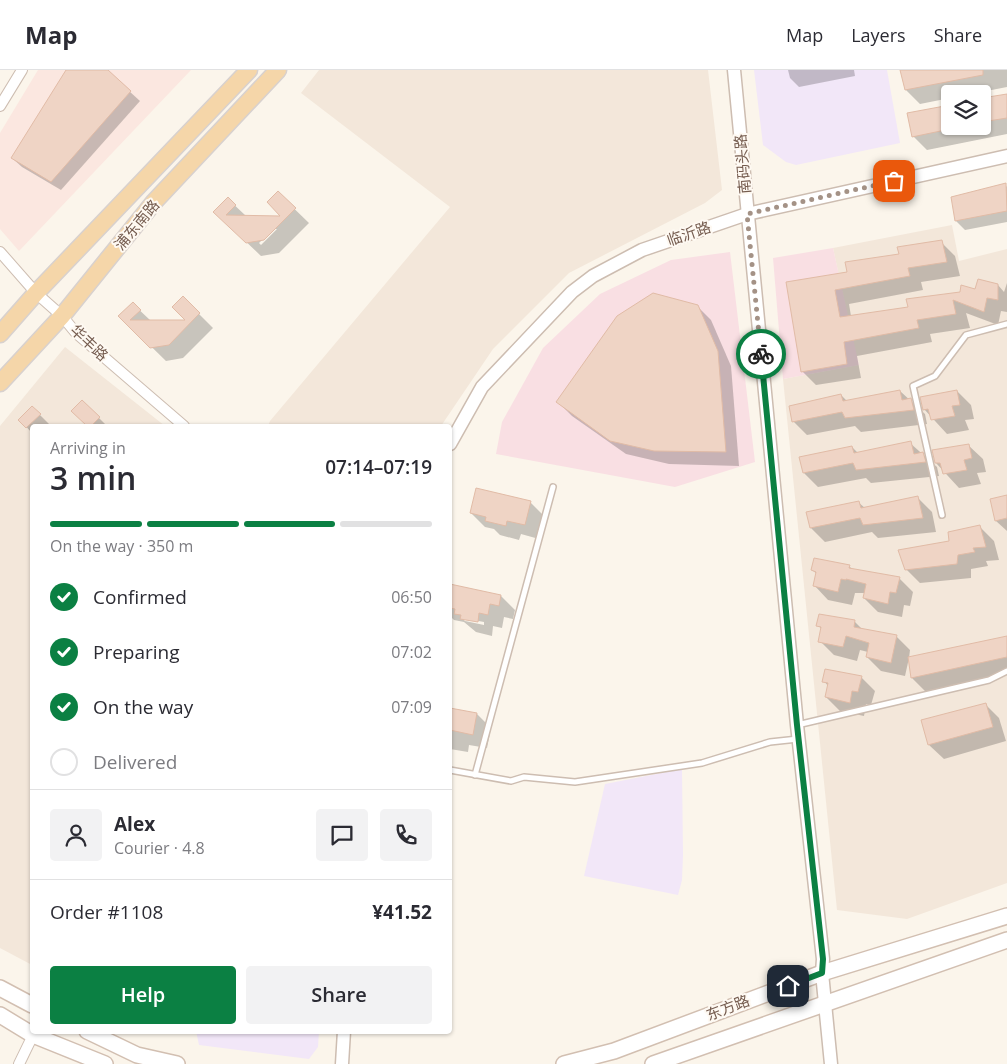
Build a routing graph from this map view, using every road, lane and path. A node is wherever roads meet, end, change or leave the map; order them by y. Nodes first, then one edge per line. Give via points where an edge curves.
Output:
1 (22, 70) edge
2 (249, 70) edge
3 (278, 70) edge
4 (734, 70) edge
5 (0, 106) edge
6 (1007, 156) edge
7 (747, 214) junction
8 (0, 252) edge
9 (36, 293) junction
10 (62, 316) junction
11 (1007, 324) edge
12 (0, 334) edge
13 (0, 383) edge
14 (182, 424) edge
15 (452, 440) edge
16 (553, 486) dead end
17 (942, 516) dead end
18 (1007, 671) edge
19 (797, 725) junction
20 (799, 739) junction
21 (452, 770) edge
22 (475, 775) junction
23 (1007, 916) edge
24 (1007, 940) edge
25 (822, 973) junction
26 (0, 988) edge
27 (30, 1004) edge
28 (825, 1004) junction
29 (0, 1015) edge
30 (30, 1031) edge
31 (34, 1034) edge
32 (36, 1034) edge
33 (93, 1034) edge
34 (344, 1034) edge
35 (19, 1064) edge
36 (105, 1064) edge
37 (178, 1064) edge
38 (342, 1064) edge
39 (564, 1064) edge
40 (653, 1064) edge
41 (831, 1064) edge

1 - 5 street
2 - 9 main road, 浦东南路
3 - 10 main road, 浦东南路 via 154,202
4 - 7 street, 南码头路
6 - 7 street, 临沂路
7 - 15 street, 临沂路 via 642,250 593,276 572,292 482,387
7 - 19 street, 南码头路
8 - 9 street, 华丰路
9 - 10 street, 华丰路
9 - 12 main road, 浦东南路
10 - 13 main road, 浦东南路
10 - 14 street, 华丰路 via 76,334
11 - 17 lane via 966,335 935,376 913,386
16 - 22 lane
18 - 19 lane via 989,680
19 - 20 street, 南码头路
20 - 22 lane via 770,742 702,763 576,782 524,777 511,781
20 - 25 street, 南码头路
21 - 22 lane
23 - 25 main road, 东方路
24 - 28 main road, 东方路
25 - 28 street, 南码头路
25 - 39 main road, 东方路 via 614,1051
26 - 27 main road
28 - 40 main road, 东方路
28 - 41 street, 南码头路
29 - 30 main road
31 - 35 street
32 - 36 main road
33 - 37 main road via 137,1055
34 - 38 street

